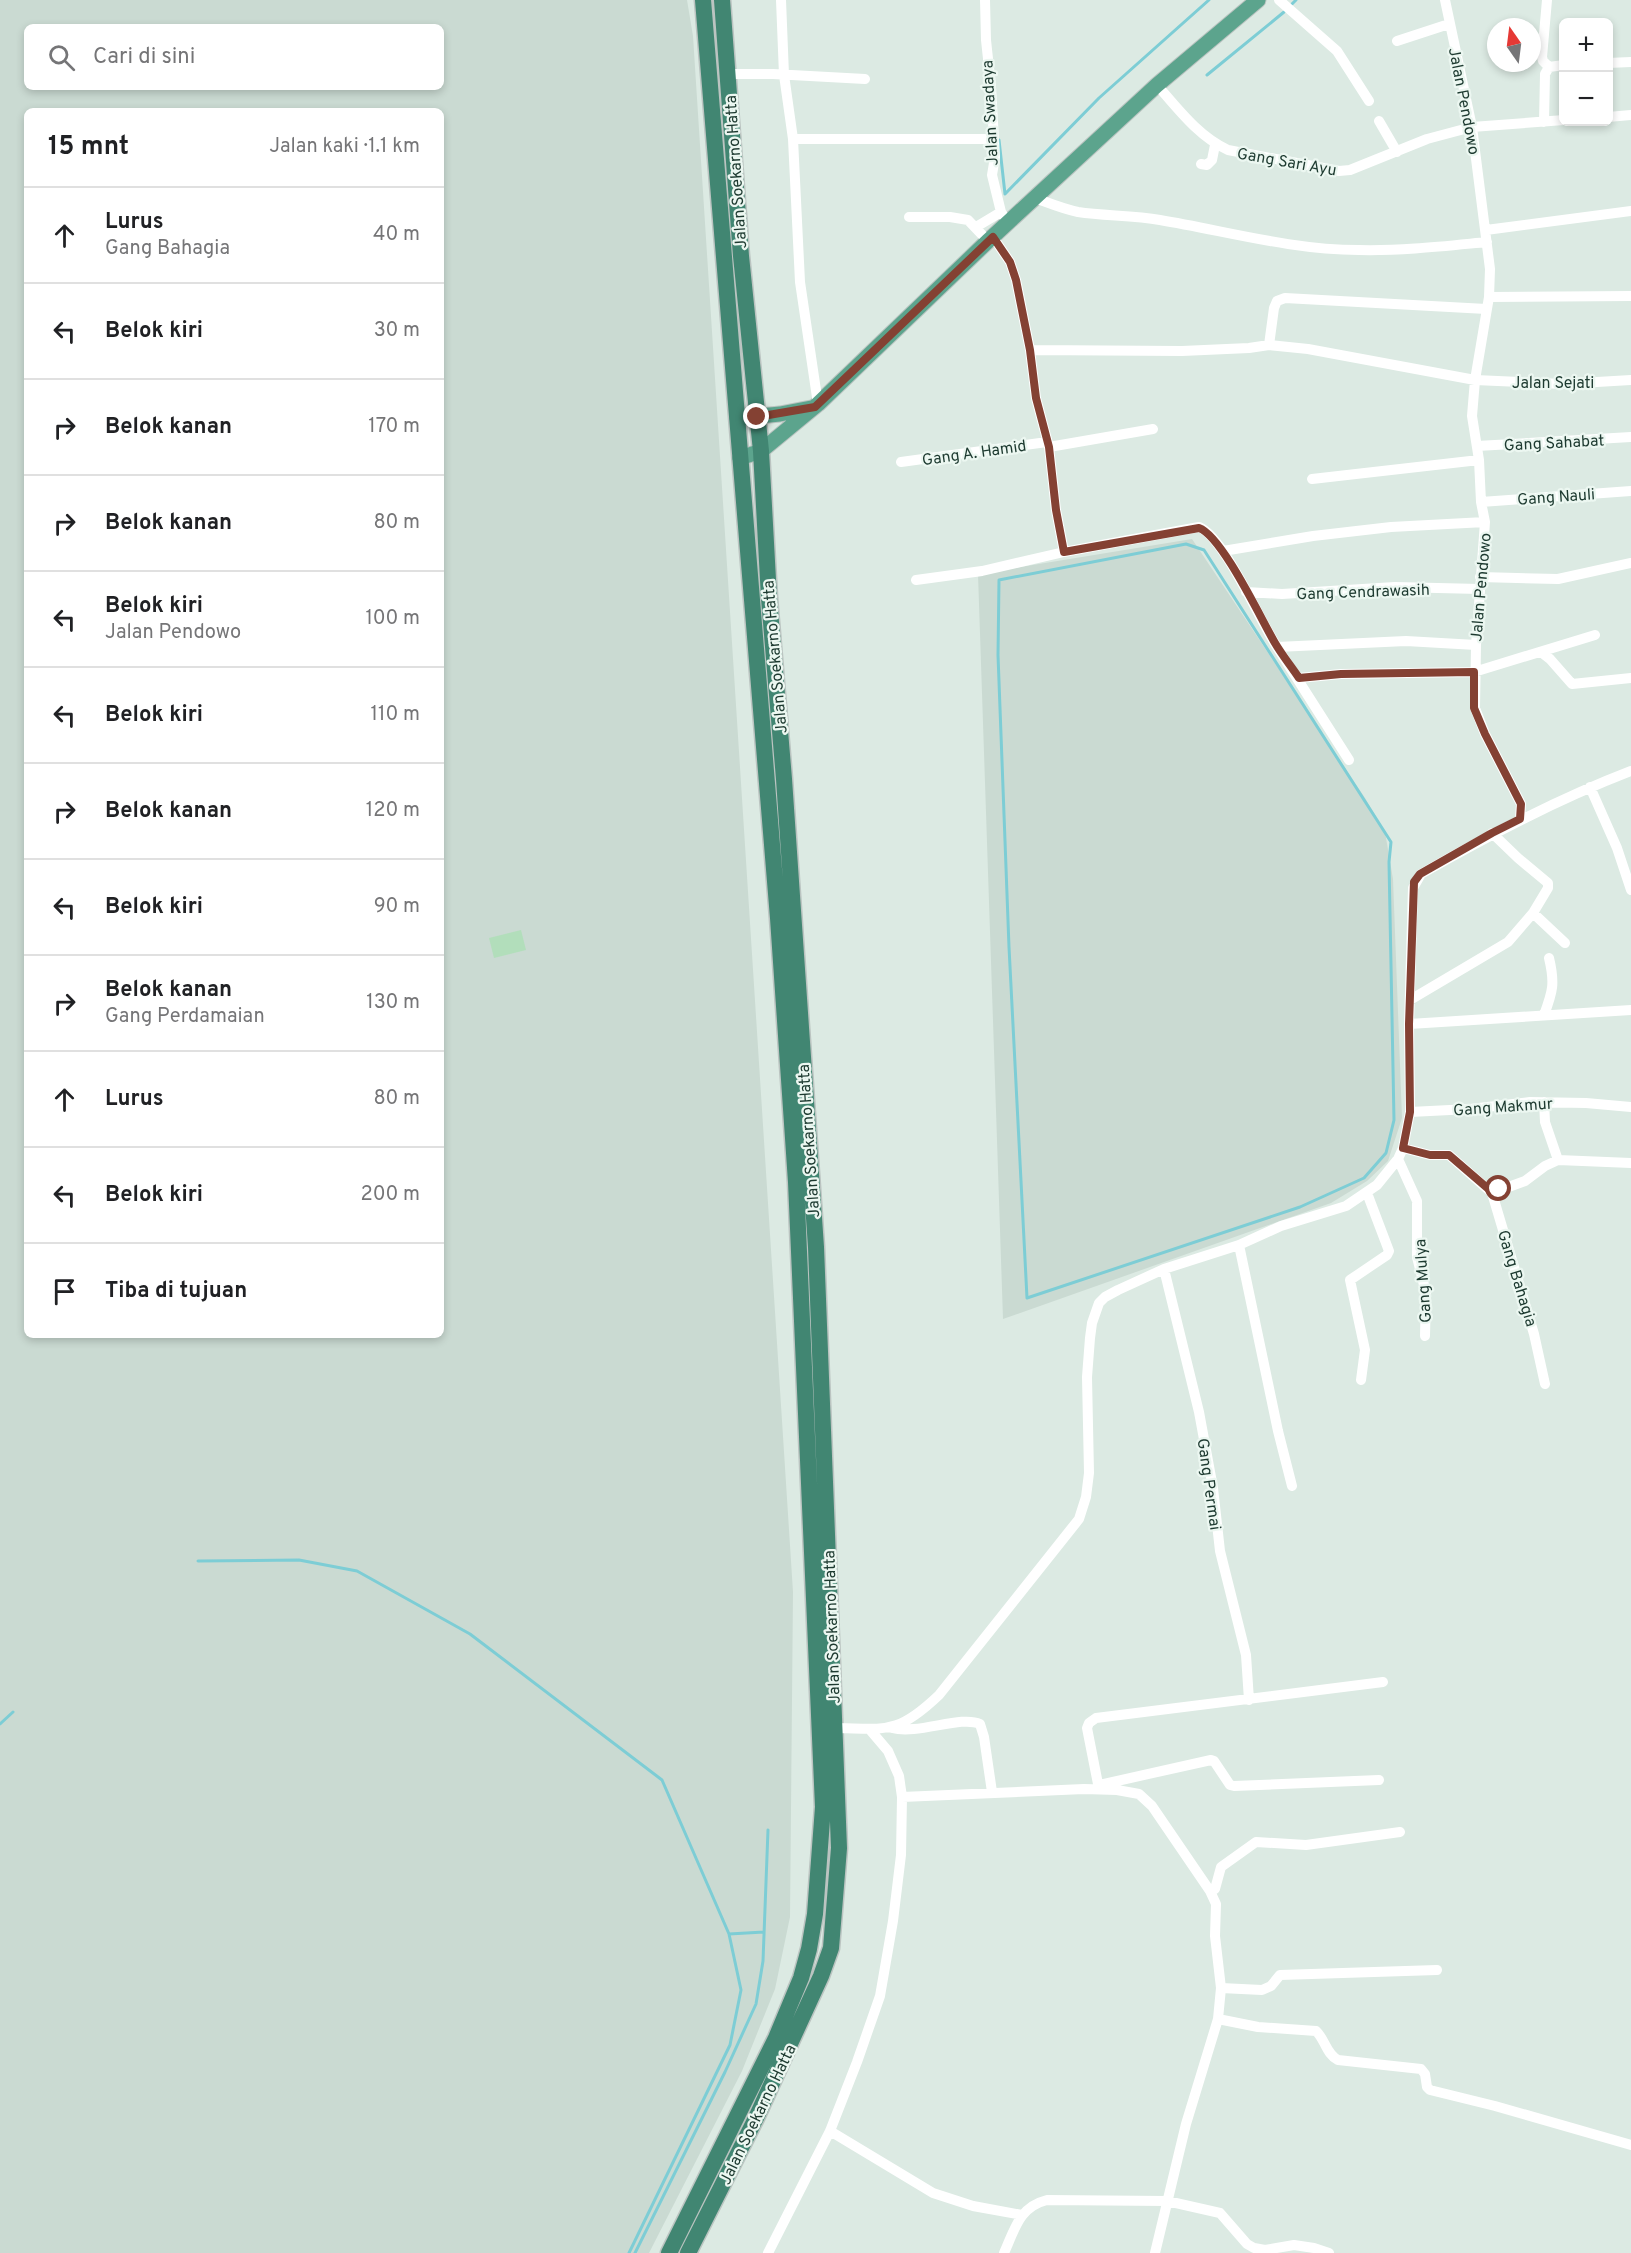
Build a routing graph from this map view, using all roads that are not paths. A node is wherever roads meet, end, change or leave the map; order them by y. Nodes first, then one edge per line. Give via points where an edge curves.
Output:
1 (703, 0) edge
2 (722, 0) edge
3 (781, 0) edge
4 (985, 0) edge
5 (1258, 0) edge
6 (1278, 0) edge
7 (1445, 0) edge
8 (1547, 0) edge
9 (1449, 24) junction
10 (1397, 40) dead end
11 (1631, 62) edge
12 (1613, 63) edge
13 (1559, 66) edge
14 (1549, 68) junction
15 (727, 74) junction
16 (784, 75) junction
17 (865, 79) dead end
18 (1157, 85) junction
19 (1369, 101) dead end
20 (1631, 115) edge
21 (1613, 117) edge
22 (1559, 120) edge
23 (1379, 121) dead end
24 (1544, 122) junction
25 (1472, 127) junction
26 (793, 139) junction
27 (993, 139) junction
28 (1215, 145) junction
29 (1397, 152) junction
30 (1201, 164) dead end
31 (1035, 198) junction
32 (1631, 211) edge
33 (909, 217) dead end
34 (1004, 218) junction
35 (976, 227) junction
36 (1486, 230) junction
37 (990, 239) junction
38 (1487, 242) junction
39 (1631, 296) edge
40 (1489, 297) junction
41 (1486, 309) junction
42 (1269, 345) junction
43 (1030, 350) junction
44 (1631, 380) edge
45 (1475, 381) junction
46 (817, 406) junction
47 (757, 417) junction
48 (737, 418) junction
49 (1152, 429) dead end
50 (1631, 438) edge
51 (1048, 444) junction
52 (1477, 446) junction
53 (761, 451) junction
54 (740, 458) junction
55 (1479, 460) junction
56 (901, 462) dead end
57 (1312, 479) dead end
58 (1631, 491) edge
59 (1481, 502) junction
60 (1485, 522) junction
61 (1223, 551) junction
62 (1064, 552) junction
63 (1631, 563) edge
64 (1480, 577) junction
65 (916, 580) dead end
66 (1480, 589) junction
67 (1246, 592) junction
68 (1595, 635) dead end
69 (1476, 645) junction
70 (1277, 647) junction
71 (1541, 652) junction
72 (1474, 672) junction
73 (1299, 678) junction
74 (1631, 678) edge
75 (1349, 760) dead end
76 (1631, 771) edge
77 (1590, 787) junction
78 (1520, 819) junction
79 (1492, 833) junction
80 (1631, 890) edge
81 (1533, 913) junction
82 (1565, 943) dead end
83 (1549, 958) dead end
84 (1410, 1000) junction
85 (1631, 1010) edge
86 (1544, 1015) junction
87 (1409, 1024) junction
88 (1544, 1102) junction
89 (1631, 1107) edge
90 (1410, 1112) junction
91 (1403, 1148) junction
92 (1398, 1159) junction
93 (1558, 1160) junction
94 (1631, 1162) edge
95 (1492, 1192) junction
96 (1367, 1193) junction
97 (1239, 1245) junction
98 (1164, 1269) junction
99 (1425, 1336) dead end
100 (1361, 1380) dead end
101 (1545, 1384) dead end
102 (1292, 1486) dead end
103 (1383, 1682) dead end
104 (1249, 1700) junction
105 (826, 1728) junction
106 (892, 1728) junction
107 (872, 1731) junction
108 (1379, 1780) dead end
109 (1099, 1787) junction
110 (992, 1792) junction
111 (902, 1797) junction
112 (1400, 1832) dead end
113 (1210, 1891) junction
114 (1437, 1970) dead end
115 (1221, 1988) junction
116 (1218, 2019) junction
117 (830, 2131) junction
118 (1631, 2145) edge
119 (1167, 2201) junction
120 (1022, 2214) junction
121 (669, 2253) edge
122 (688, 2253) edge
123 (768, 2253) edge
124 (1004, 2253) edge
125 (1155, 2253) edge
126 (1329, 2253) edge

1 - 48 highway, Jalan Soekarno Hatta
2 - 15 highway, Jalan Soekarno Hatta
3 - 16 street
4 - 27 street, Jalan Swadaya
5 - 18 main road
6 - 19 street via 1337,51
7 - 9 street, Jalan Pendowo
8 - 14 street via 1542,57
9 - 10 street
9 - 25 street, Jalan Pendowo
11 - 12 street
13 - 14 street
14 - 24 street via 1545,74
15 - 16 street
15 - 47 highway, Jalan Soekarno Hatta
16 - 17 street
16 - 26 street
18 - 28 street, Gang Sari Ayu
18 - 31 main road
20 - 21 street
22 - 24 street, Gang Sari Ayu
23 - 29 street
24 - 25 street, Gang Sari Ayu
25 - 29 street, Gang Sari Ayu
25 - 36 street, Jalan Pendowo
26 - 27 street
26 - 46 street via 800,282
27 - 34 street, Jalan Swadaya via 992,176
28 - 29 street, Gang Sari Ayu via 1339,171
28 - 30 street via 1212,160
31 - 34 main road
31 - 38 street via 1078,212 1159,220 1308,246 1404,249
32 - 36 street
33 - 35 street via 960,218
34 - 35 street
34 - 37 main road
35 - 37 street
36 - 38 street, Jalan Pendowo
37 - 43 street via 1010,262
37 - 46 main road
38 - 40 street, Jalan Pendowo
39 - 40 street
40 - 41 street, Jalan Pendowo
41 - 42 street via 1285,298 1277,301 1274,308
41 - 45 street, Jalan Pendowo
42 - 43 street via 1182,351
42 - 45 street
43 - 51 street via 1036,398
44 - 45 street, Jalan Sejati via 1563,384
45 - 52 street, Jalan Pendowo via 1472,416
46 - 47 main road
46 - 53 main road
47 - 48 main road
47 - 53 highway, Jalan Soekarno Hatta
48 - 54 highway, Jalan Soekarno Hatta
49 - 51 street, Gang A. Hamid
50 - 52 street, Gang Sahabat
51 - 56 street, Gang A. Hamid
51 - 62 street
52 - 55 street, Jalan Pendowo
53 - 54 main road
53 - 105 highway, Jalan Soekarno Hatta via 816,1247
54 - 105 highway, Jalan Soekarno Hatta via 796,1182
55 - 57 street
55 - 59 street, Jalan Pendowo
58 - 59 street, Gang Nauli
59 - 60 street, Jalan Pendowo
60 - 61 street via 1357,531
60 - 64 street, Jalan Pendowo
61 - 62 street via 1199,528
61 - 67 street
62 - 65 street via 982,571
63 - 64 street via 1558,579
64 - 66 street, Jalan Pendowo
66 - 67 street, Gang Cendrawasih via 1395,587 1282,594
66 - 69 street, Jalan Pendowo
67 - 70 street
68 - 71 street
69 - 70 street via 1406,641
69 - 72 street, Jalan Pendowo
70 - 73 street
71 - 72 street
71 - 74 street via 1572,684
72 - 73 street
72 - 78 street, Jalan Pendowo via 1474,708 1521,804
73 - 75 street
76 - 77 street
77 - 78 street
77 - 80 street
78 - 79 street
79 - 81 street via 1548,883
79 - 84 street via 1420,874 1414,882
81 - 82 street
81 - 84 street via 1508,942
83 - 86 street via 1554,980
84 - 87 street
85 - 86 street
86 - 87 street
87 - 90 street
88 - 89 street, Gang Makmur
88 - 90 street, Gang Makmur
88 - 93 street via 1545,1122
90 - 91 street
91 - 92 street
91 - 95 street via 1449,1155
92 - 96 street
92 - 99 street, Gang Mulya via 1418,1201 1418,1257 1426,1293
93 - 94 street
93 - 95 street via 1525,1181
95 - 101 street, Gang Bahagia
96 - 97 street via 1346,1206 1281,1226
96 - 100 street via 1389,1251 1350,1280 1365,1350
97 - 98 street
97 - 102 street
98 - 104 street, Gang Permai via 1199,1412 1220,1551 1246,1655
98 - 106 street via 1105,1297 1095,1310 1087,1377 1089,1473 1079,1519 939,1695 916,1716
103 - 104 street
104 - 109 street via 1092,1720 1088,1728
105 - 107 street
105 - 121 highway, Jalan Soekarno Hatta via 815,1914 801,1978 776,2038
105 - 122 highway, Jalan Soekarno Hatta via 839,1837 831,1948 795,2037
106 - 107 street
106 - 110 street via 903,1731 968,1722 980,1724
107 - 111 street via 888,1751 899,1776
108 - 109 street via 1234,1786 1211,1760
109 - 110 street
109 - 113 street via 1139,1794 1146,1800
110 - 111 street
111 - 117 street via 901,1855 879,1996
112 - 113 street via 1306,1845 1256,1842 1221,1867 1215,1889
113 - 115 street via 1216,1904
114 - 115 street via 1280,1975 1262,1990
115 - 116 street
116 - 118 street via 1258,2027 1316,2031 1338,2060 1421,2069 1430,2090
116 - 119 street
117 - 120 street via 933,2193 973,2206
117 - 123 street
119 - 120 street via 1047,2200
119 - 125 street
119 - 126 street via 1220,2213 1254,2248 1294,2245
120 - 124 street

